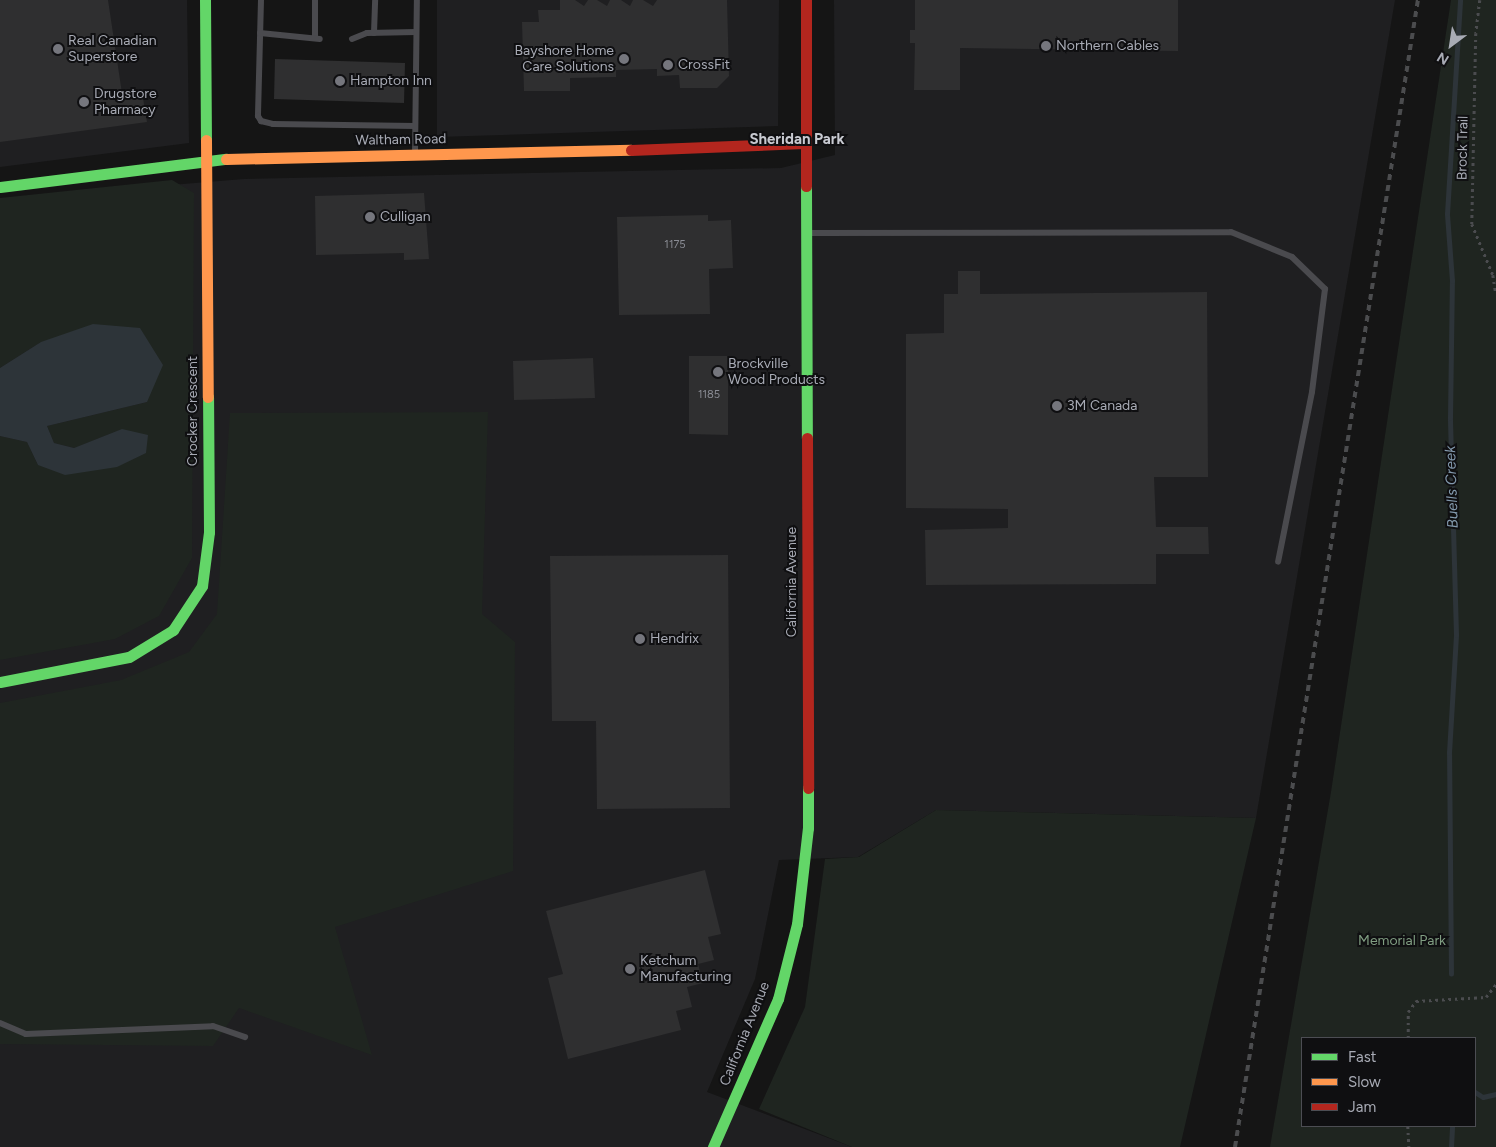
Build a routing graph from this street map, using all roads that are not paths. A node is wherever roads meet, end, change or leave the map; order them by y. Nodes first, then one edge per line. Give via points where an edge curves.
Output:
1 (205, 0) edge
2 (261, 0) edge
3 (315, 0) edge
4 (375, 0) edge
5 (416, 0) edge
6 (806, 0) edge
7 (416, 32) junction
8 (260, 33) junction
9 (374, 33) junction
10 (352, 39) dead end
11 (415, 126) junction
12 (804, 143) junction
13 (415, 155) junction
14 (207, 159) junction
15 (0, 187) edge
16 (805, 233) junction
17 (1278, 562) dead end
18 (0, 682) edge
19 (0, 1023) edge
20 (245, 1037) dead end
21 (713, 1147) edge

1 - 14 street, Crocker Crescent
2 - 8 lane
3 - 8 lane via 317,39
4 - 9 lane
5 - 7 lane
6 - 12 street, California Avenue
7 - 9 lane
7 - 11 lane
8 - 11 lane via 258,116 261,121 273,124
9 - 10 lane
11 - 13 lane
12 - 13 street, Waltham Road via 734,148
12 - 16 street, California Avenue
13 - 14 street, Waltham Road
14 - 15 street, Waltham Road
14 - 18 street, Crocker Crescent via 209,532 202,586 173,630 130,656
16 - 17 lane via 1231,232 1292,257 1325,289 1312,392
16 - 21 street, California Avenue via 808,828 797,924 778,999
19 - 20 lane via 26,1034 214,1026

